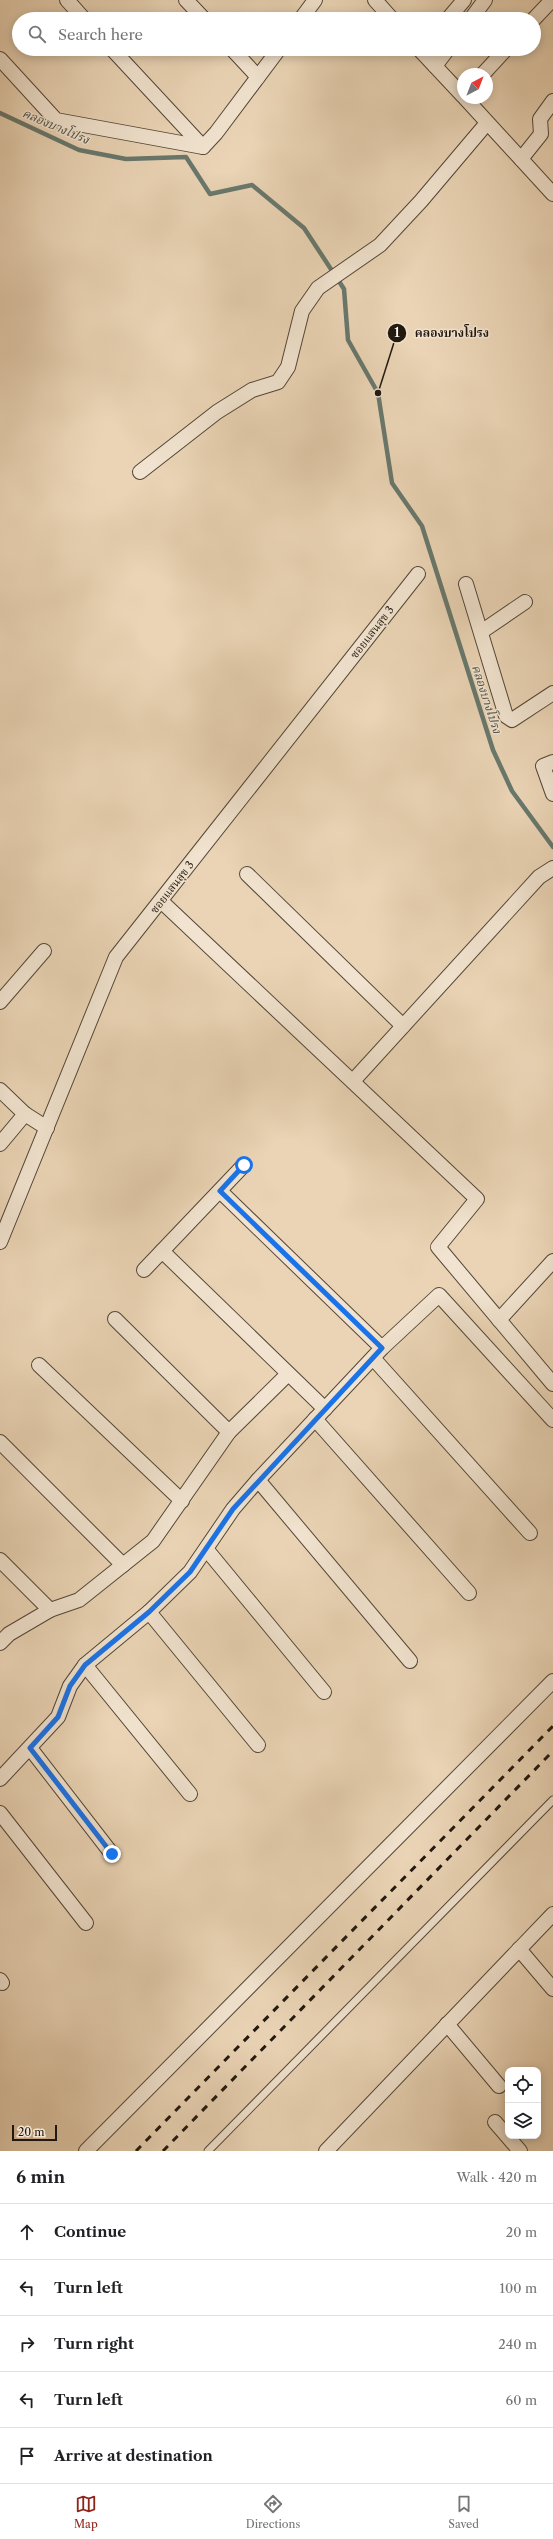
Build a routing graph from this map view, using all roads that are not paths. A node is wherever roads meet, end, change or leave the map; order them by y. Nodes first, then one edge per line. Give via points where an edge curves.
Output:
1 (67, 0) edge
2 (186, 0) edge
3 (375, 0) edge
4 (464, 0) edge
5 (485, 0) edge
6 (552, 0) edge
7 (313, 1) edge
8 (78, 12) edge
9 (197, 12) edge
10 (306, 12) edge
11 (386, 12) edge
12 (454, 12) edge
13 (476, 12) edge
14 (541, 12) edge
15 (118, 56) edge
16 (238, 56) edge
17 (274, 56) edge
18 (427, 56) edge
19 (443, 56) edge
20 (500, 56) edge
21 (0, 59) edge
22 (436, 66) junction
23 (489, 68) edge
24 (258, 77) junction
25 (457, 89) edge
26 (553, 101) edge
27 (470, 104) edge
28 (487, 122) junction
29 (203, 147) junction
30 (521, 159) junction
31 (553, 194) edge
32 (140, 472) dead end
33 (418, 574) dead end
34 (466, 584) dead end
35 (524, 602) dead end
36 (481, 632) junction
37 (553, 693) edge
38 (553, 762) edge
39 (553, 794) edge
40 (553, 868) edge
41 (247, 874) dead end
42 (161, 901) junction
43 (44, 951) dead end
44 (0, 1002) edge
45 (403, 1026) junction
46 (353, 1081) junction
47 (0, 1090) edge
48 (25, 1114) junction
49 (47, 1128) junction
50 (0, 1144) edge
51 (244, 1165) dead end
52 (220, 1191) junction
53 (0, 1242) edge
54 (162, 1251) junction
55 (553, 1261) edge
56 (144, 1270) dead end
57 (115, 1319) dead end
58 (499, 1320) junction
59 (377, 1353) junction
60 (39, 1365) dead end
61 (288, 1374) junction
62 (553, 1384) edge
63 (320, 1414) junction
64 (553, 1420) edge
65 (229, 1432) junction
66 (0, 1442) edge
67 (258, 1480) junction
68 (182, 1501) junction
69 (530, 1533) dead end
70 (207, 1550) junction
71 (0, 1560) edge
72 (123, 1565) junction
73 (469, 1593) dead end
74 (50, 1610) junction
75 (149, 1612) junction
76 (0, 1643) edge
77 (410, 1661) dead end
78 (85, 1665) junction
79 (553, 1681) edge
80 (324, 1692) dead end
81 (258, 1745) dead end
82 (30, 1748) junction
83 (1, 1774) edge
84 (190, 1794) dead end
85 (553, 1800) edge
86 (0, 1813) edge
87 (112, 1854) dead end
88 (553, 1914) edge
89 (86, 1923) dead end
90 (519, 1949) junction
91 (553, 1989) edge
92 (447, 2024) junction
93 (499, 2086) dead end
94 (495, 2122) dead end
95 (331, 2149) edge
96 (86, 2151) edge
97 (208, 2151) edge
98 (520, 2151) edge

1 - 8 street
2 - 9 street
3 - 11 street
4 - 12 street
5 - 13 street
6 - 14 street
7 - 10 street
15 - 29 street
16 - 24 street
17 - 24 street
18 - 22 street
19 - 22 street
20 - 23 street
21 - 29 street via 56,120
22 - 25 street
24 - 29 street
26 - 30 street via 540,119 541,134
27 - 28 street
28 - 30 street
28 - 32 street via 421,201 380,245 321,283 302,311 288,367 278,382 252,390 217,412
30 - 31 street
33 - 42 street, ซอยแสนสุข 3
34 - 36 street
35 - 36 street
36 - 37 street via 506,716 512,720
38 - 39 street via 543,766
40 - 45 street via 539,878
41 - 45 street
42 - 46 street
42 - 49 street, ซอยแสนสุข 3 via 116,957
43 - 44 street
45 - 46 street
46 - 58 street via 477,1199 438,1247
47 - 48 street
48 - 49 street
48 - 50 street
49 - 53 street, ซอยแสนสุข 3
51 - 52 street
52 - 54 street
52 - 59 street
54 - 56 street
54 - 61 street
55 - 58 street
57 - 65 street
58 - 62 street
59 - 63 street
59 - 64 street via 439,1295
59 - 69 street
60 - 68 street
61 - 63 street
61 - 65 street
63 - 67 street
63 - 73 street
65 - 68 street
66 - 72 street
67 - 70 street via 233,1509
67 - 77 street
68 - 72 street via 153,1541
70 - 75 street via 190,1572
70 - 80 street
71 - 74 street
72 - 74 street via 79,1600
74 - 76 street via 9,1634
75 - 78 street
75 - 81 street
78 - 82 street via 70,1686 58,1717
78 - 84 street
79 - 96 street
82 - 83 street
82 - 87 street
85 - 97 lane
86 - 89 street
88 - 90 street
90 - 91 street
90 - 92 street
92 - 93 street
92 - 95 street
94 - 98 street

